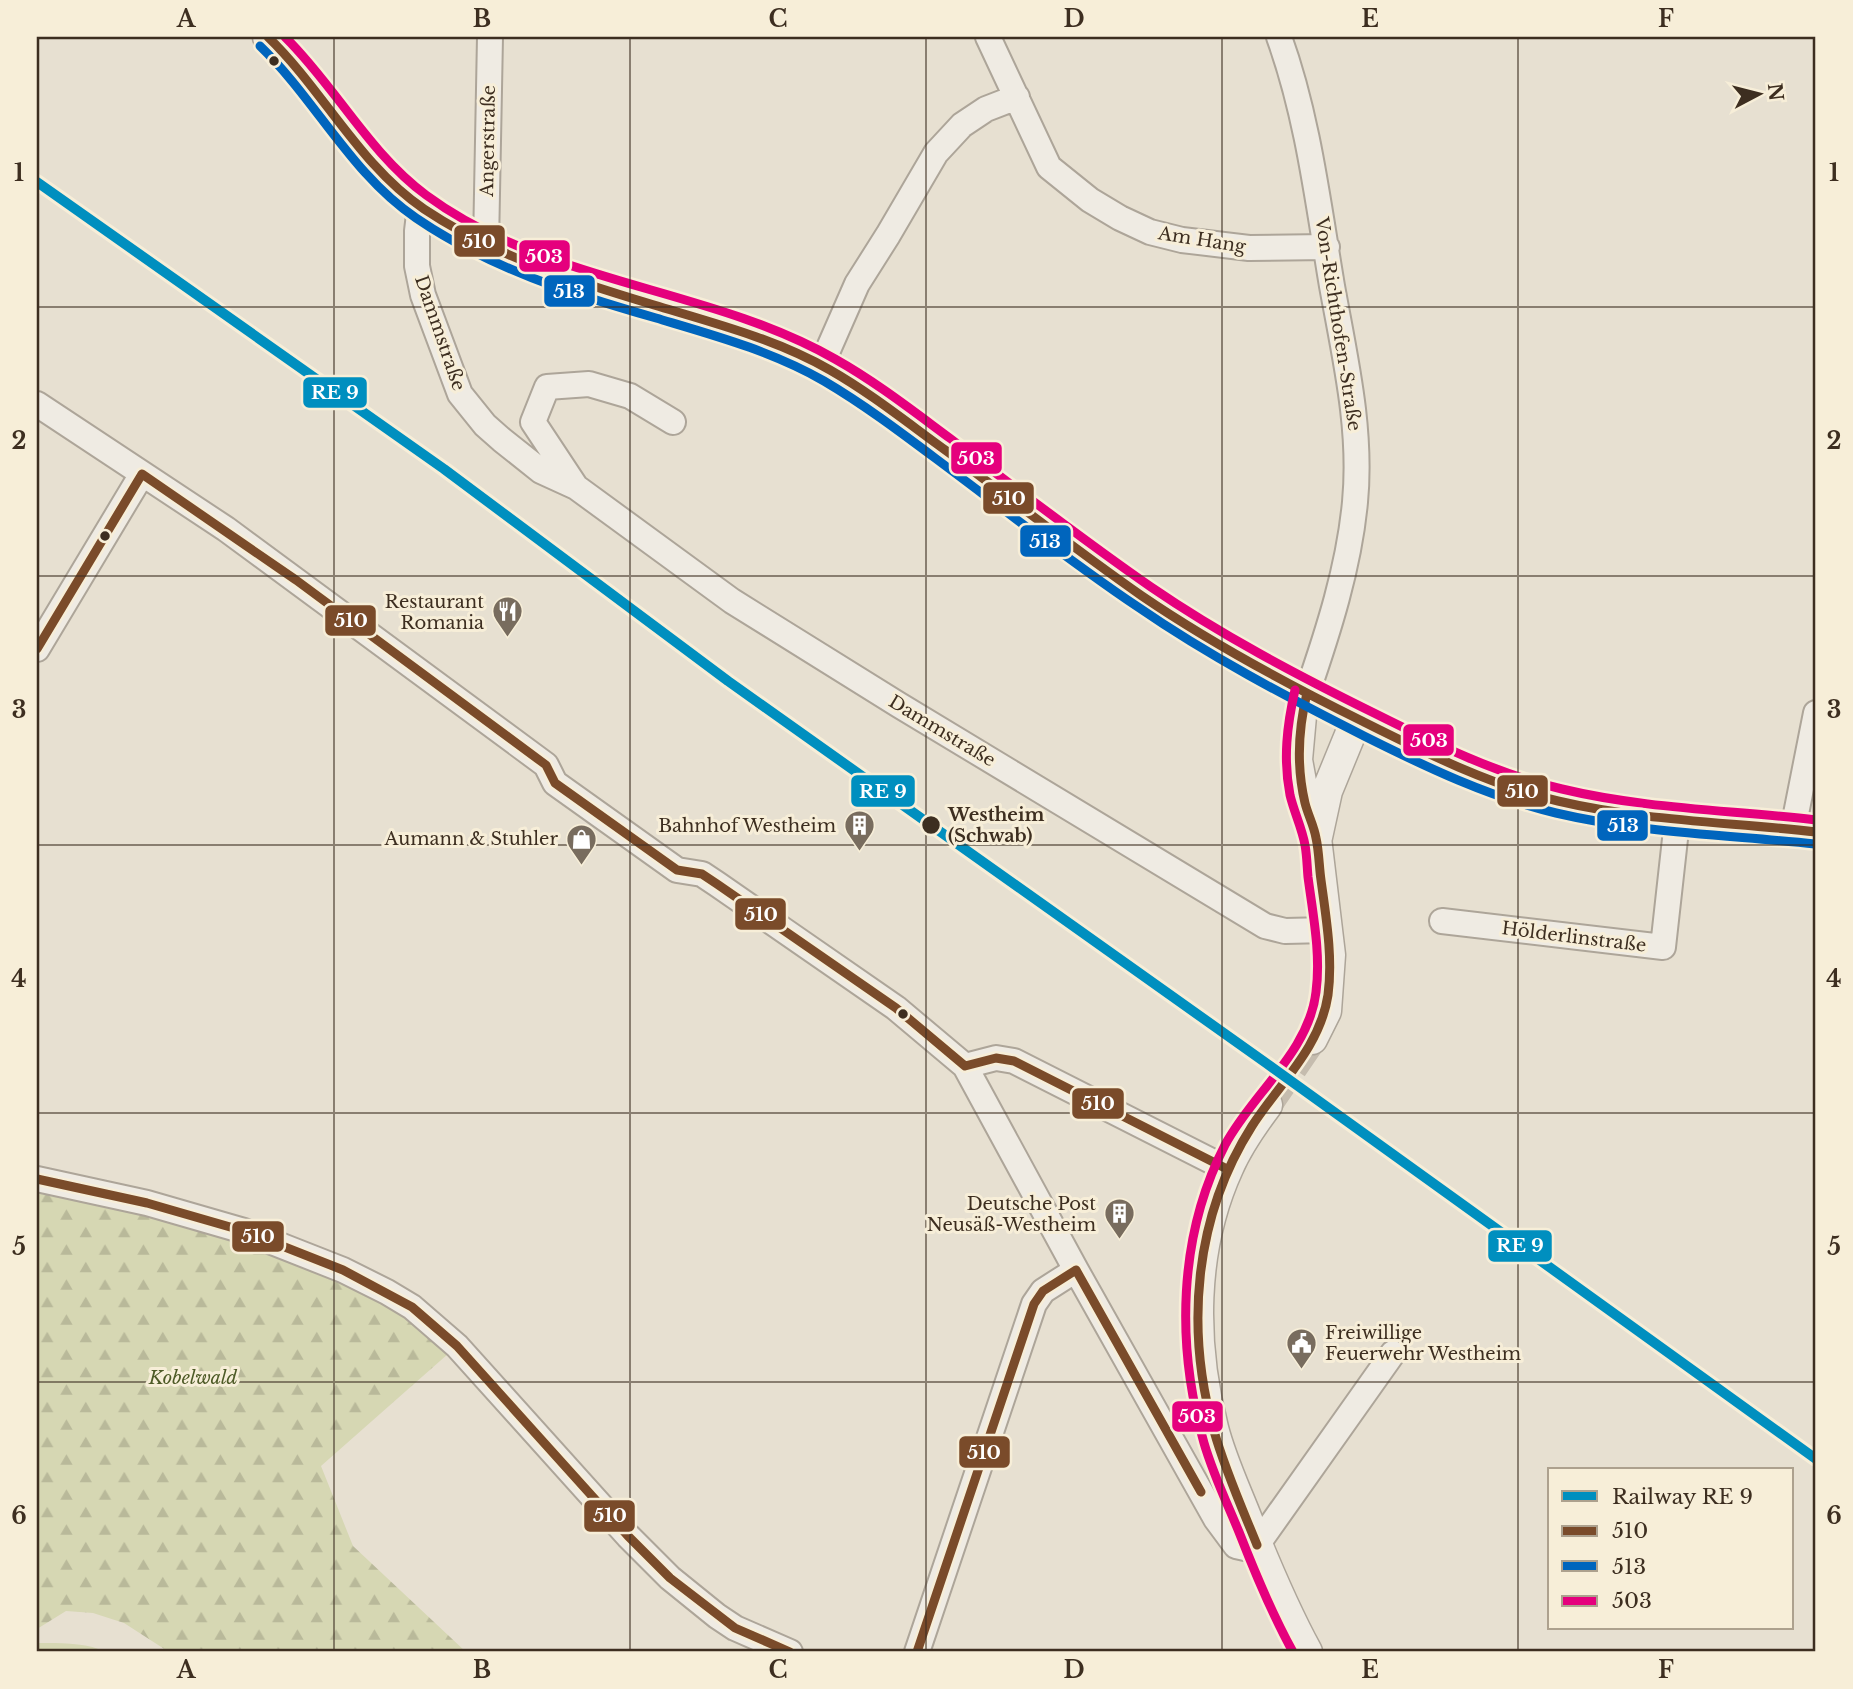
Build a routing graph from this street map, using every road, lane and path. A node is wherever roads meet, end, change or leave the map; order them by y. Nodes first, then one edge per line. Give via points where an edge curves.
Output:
1 (268, 37) edge
2 (490, 37) edge
3 (988, 37) edge
4 (1279, 37) edge
5 (1017, 97) junction
6 (420, 206) junction
7 (486, 245) junction
8 (1327, 247) junction
9 (821, 366) junction
10 (37, 404) edge
11 (673, 422) dead end
12 (142, 474) junction
13 (576, 487) junction
14 (37, 649) edge
15 (1307, 693) junction
16 (1816, 713) edge
17 (1357, 718) junction
18 (1677, 821) junction
19 (1805, 830) edge
20 (1316, 838) junction
21 (1442, 921) dead end
22 (1328, 930) junction
23 (1312, 1040) tunnel mouth
24 (965, 1066) junction
25 (1267, 1105) tunnel mouth
26 (1227, 1169) junction
27 (37, 1179) edge
28 (1076, 1270) junction
29 (1393, 1353) dead end
30 (1257, 1545) junction
31 (790, 1652) edge
32 (916, 1652) edge
33 (1307, 1652) edge

1 - 6 street via 308,78 397,187
2 - 7 street, Angerstraße
3 - 5 street, Am Hang
4 - 8 street, Von-Richthofen-Straße via 1304,128
5 - 8 street, Am Hang via 1049,167 1120,218 1150,232 1213,245
5 - 9 street via 962,125 936,153 857,284
6 - 7 street
6 - 13 street, Dammstraße via 416,266 422,295 460,394 502,440 541,471
7 - 9 street via 583,284 780,346
8 - 15 street, Von-Richthofen-Straße via 1355,410 1357,476 1342,574
9 - 15 street via 893,412 1181,622
10 - 12 street
11 - 13 street, Dammstraße via 630,396 589,384 547,387 533,422
12 - 14 street
12 - 24 street via 226,529 432,679 546,765 555,783 654,855 677,870 702,874 717,884 897,1007
13 - 22 street, Dammstraße via 732,601 1265,926 1285,931
15 - 17 street
15 - 20 street via 1297,760
16 - 19 street
17 - 18 street via 1463,770 1519,790 1594,809
17 - 20 street via 1327,791
18 - 19 street
18 - 21 street, Hölderlinstraße via 1663,947
20 - 22 street
22 - 23 street via 1326,1011
24 - 26 street via 996,1058 1014,1060
24 - 28 street
25 - 26 street
26 - 30 street via 1207,1231 1197,1331 1213,1428
27 - 31 street via 135,1200 244,1231 343,1270 412,1307 457,1346 670,1578 726,1622
28 - 30 street via 1229,1539 1245,1548
28 - 32 street via 1043,1291 1034,1304
29 - 30 street
30 - 33 street

